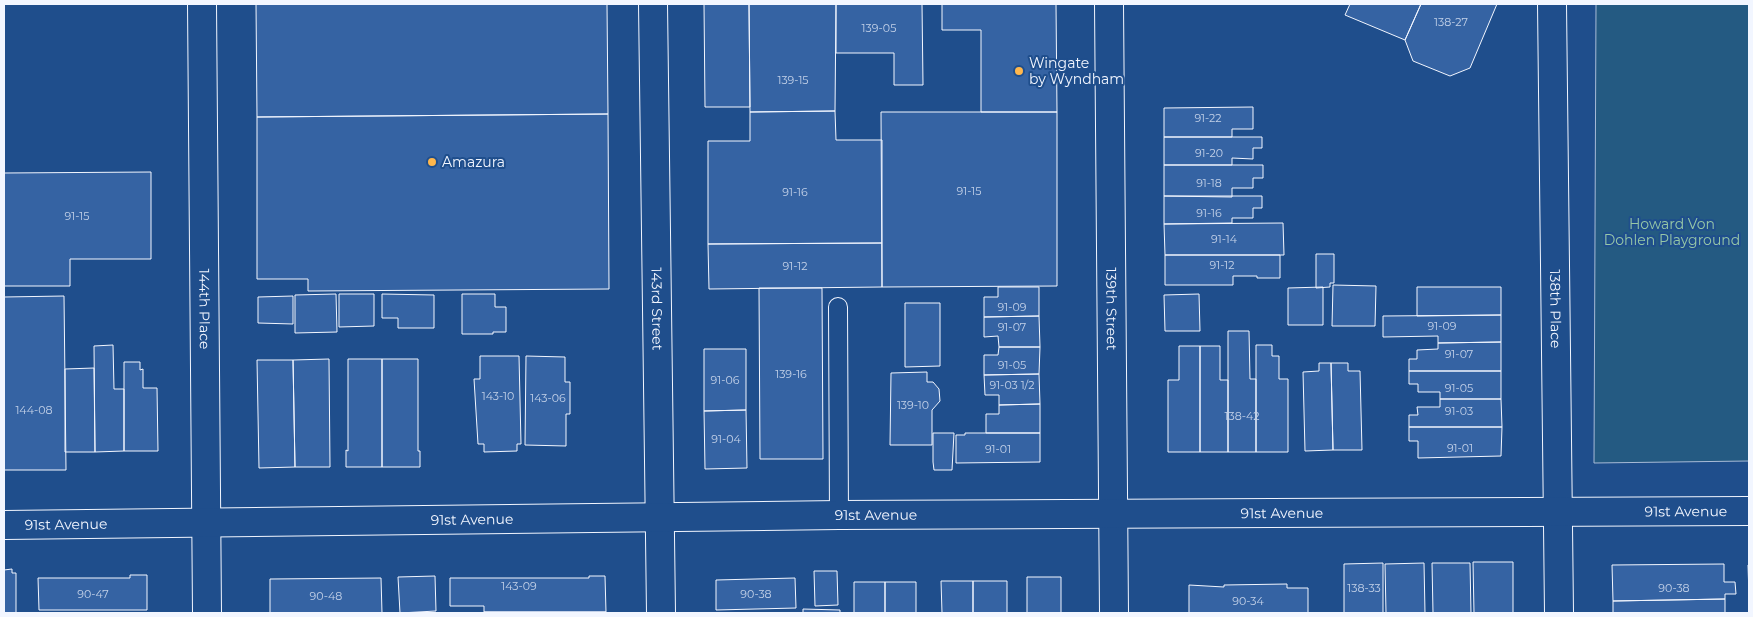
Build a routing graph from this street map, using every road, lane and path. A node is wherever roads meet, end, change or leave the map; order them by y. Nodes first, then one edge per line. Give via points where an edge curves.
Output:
1 (202, 4) edge
2 (653, 4) edge
3 (1109, 4) edge
4 (1552, 4) edge
5 (838, 307) dead end
6 (1749, 510) edge
7 (1558, 511) junction
8 (1113, 514) junction
9 (839, 515) junction
10 (660, 518) junction
11 (207, 522) junction
12 (4, 525) edge
13 (206, 613) edge
14 (661, 613) edge
15 (1114, 613) edge
16 (1559, 613) edge

1 - 11 street, 144th Place
2 - 10 street, 143rd Street
3 - 8 street, 139th Street
4 - 7 street, 138th Place
5 - 9 lane
6 - 7 street, 91st Avenue
7 - 8 street, 91st Avenue
7 - 16 street, 138th Place
8 - 9 street, 91st Avenue
8 - 15 street, 139th Street
9 - 10 street, 91st Avenue
10 - 11 street, 91st Avenue
10 - 14 street, 143rd Street
11 - 12 street, 91st Avenue
11 - 13 street, 144th Place

